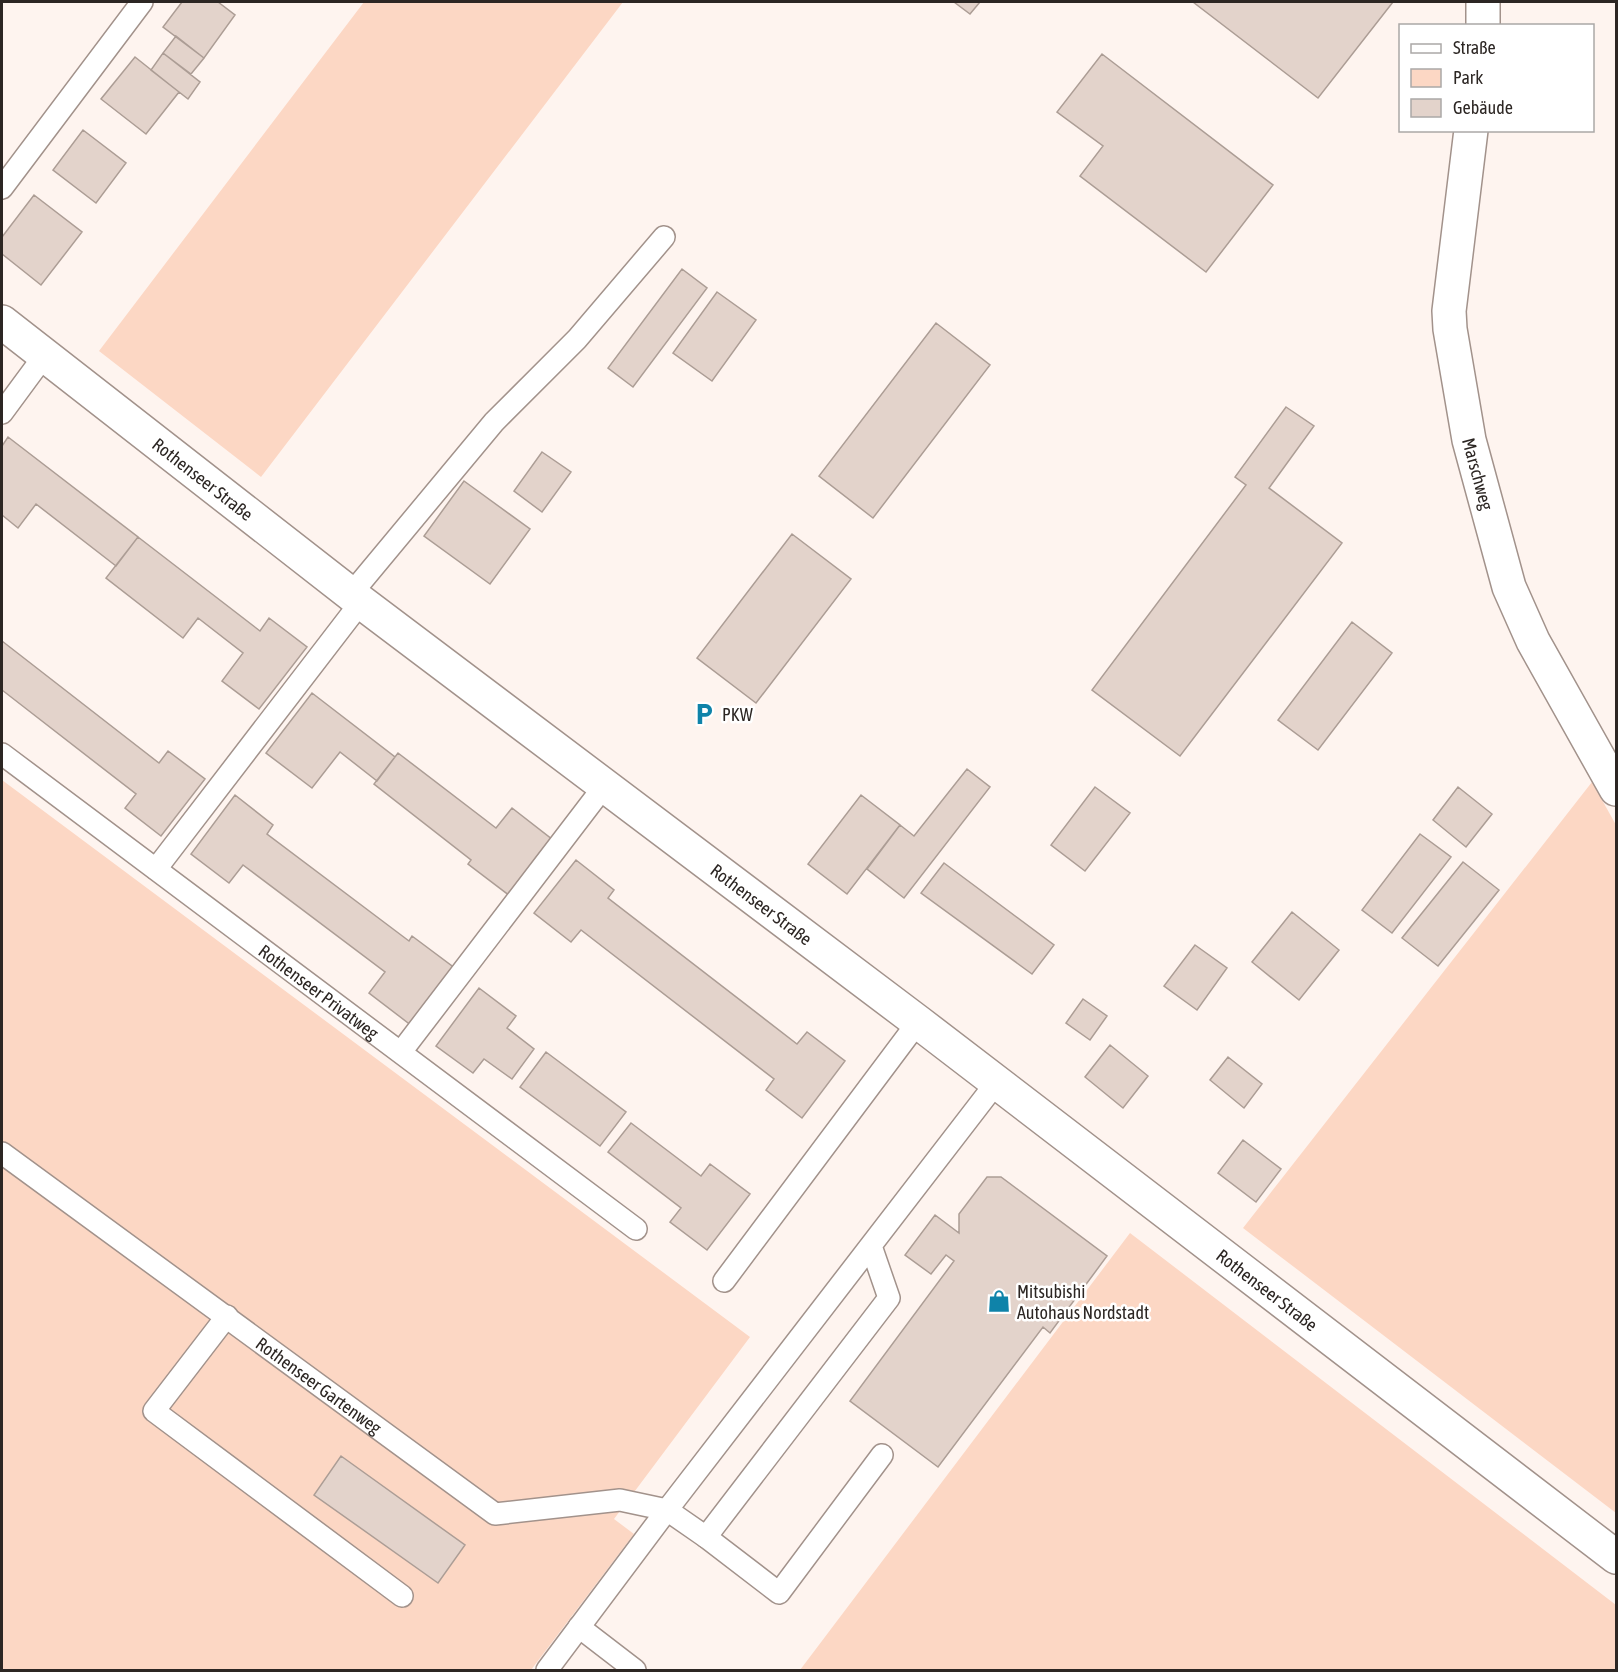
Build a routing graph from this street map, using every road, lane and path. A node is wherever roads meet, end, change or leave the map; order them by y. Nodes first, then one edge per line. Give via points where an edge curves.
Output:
1 (142, 2) edge
2 (1483, 2) edge
3 (1483, 24) edge
4 (1471, 132) edge
5 (2, 188) edge
6 (663, 237) dead end
7 (2, 322) edge
8 (44, 356) junction
9 (2, 413) edge
10 (356, 598) junction
11 (2, 754) edge
12 (605, 786) junction
13 (1617, 789) edge
14 (156, 869) junction
15 (918, 1022) junction
16 (401, 1052) junction
17 (996, 1083) junction
18 (2, 1153) edge
19 (636, 1229) dead end
20 (871, 1246) junction
21 (724, 1281) dead end
22 (226, 1316) junction
23 (882, 1455) dead end
24 (667, 1509) junction
25 (706, 1537) junction
26 (1617, 1557) edge
27 (402, 1596) dead end
28 (579, 1627) junction
29 (546, 1671) edge
30 (635, 1671) edge

1 - 5 lane
2 - 3 street
4 - 13 street, Marschweg via 1449,311 1469,440 1518,611
6 - 10 lane via 577,339 494,422
7 - 8 street, Rothenseer Straße
8 - 9 lane
8 - 10 street, Rothenseer Straße
10 - 12 street, Rothenseer Straße
10 - 14 lane
11 - 14 lane, Rothenseer Privatweg
12 - 15 street, Rothenseer Straße
12 - 16 lane
14 - 16 lane, Rothenseer Privatweg
15 - 17 street, Rothenseer Straße
15 - 21 lane
16 - 19 lane, Rothenseer Privatweg
17 - 20 lane
17 - 26 street, Rothenseer Straße
18 - 22 lane, Rothenseer Gartenweg
20 - 24 lane
20 - 25 lane via 889,1298
22 - 24 lane, Rothenseer Gartenweg via 495,1514 620,1500
22 - 27 lane via 154,1411
23 - 25 lane via 779,1593
24 - 25 lane
24 - 28 lane
28 - 29 lane
28 - 30 lane

